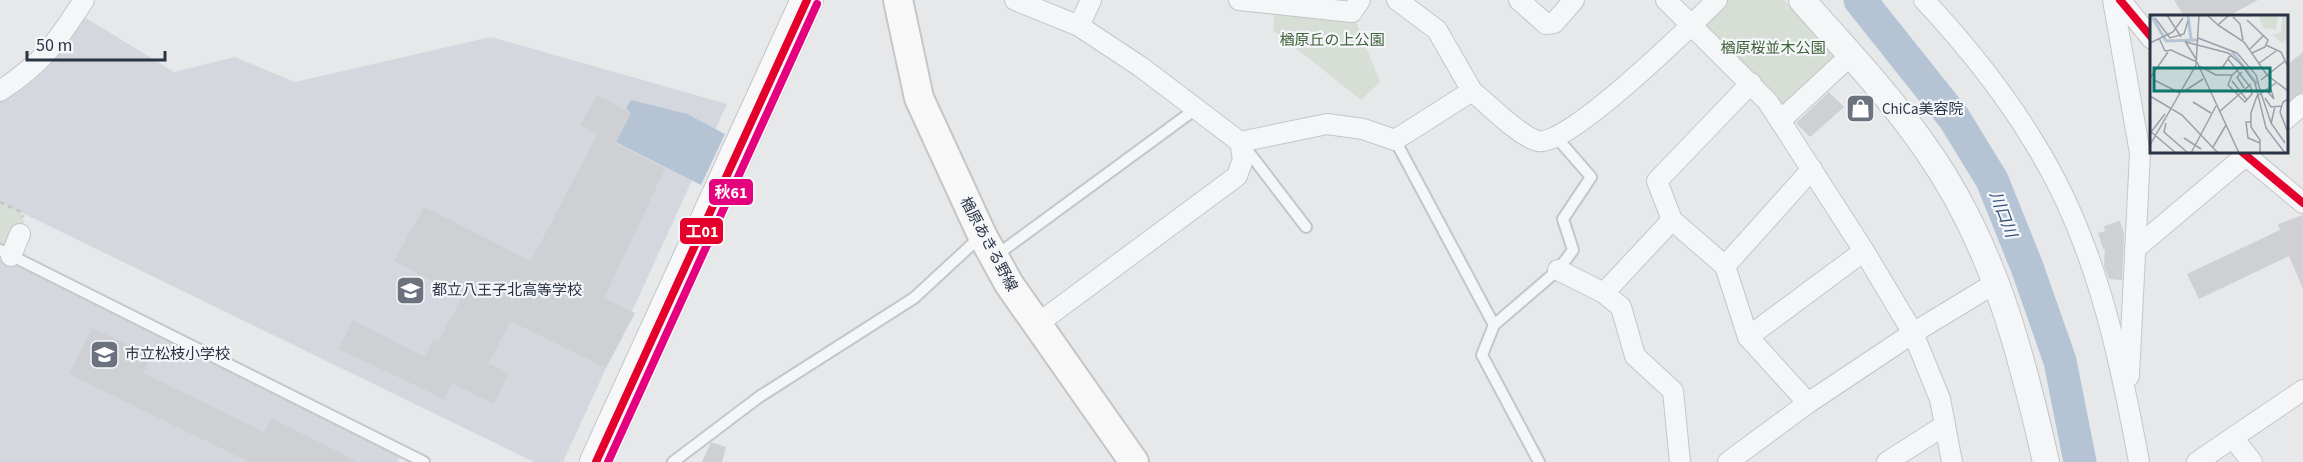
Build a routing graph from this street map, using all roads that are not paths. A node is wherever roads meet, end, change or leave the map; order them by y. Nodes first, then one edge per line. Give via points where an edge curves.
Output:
1 (84, 0) edge
2 (807, 0) edge
3 (898, 0) edge
4 (1016, 0) edge
5 (1091, 0) edge
6 (1239, 0) edge
7 (1360, 0) edge
8 (1397, 0) edge
9 (1519, 0) edge
10 (1574, 0) edge
11 (1666, 0) edge
12 (1717, 0) edge
13 (1802, 0) edge
14 (1924, 0) edge
15 (2113, 0) edge
16 (2120, 0) edge
17 (1692, 24) junction
18 (1079, 26) junction
19 (2150, 38) edge
20 (1851, 55) junction
21 (1750, 83) junction
22 (0, 91) edge
23 (1472, 91) junction
24 (2303, 105) edge
25 (1197, 108) junction
26 (2288, 117) edge
27 (1780, 121) junction
28 (1557, 138) junction
29 (1395, 140) junction
30 (1240, 142) junction
31 (2246, 153) edge
32 (1812, 169) junction
33 (2303, 203) edge
34 (1672, 220) junction
35 (1306, 227) dead end
36 (20, 234) dead end
37 (988, 246) junction
38 (2135, 249) junction
39 (1864, 251) junction
40 (6, 253) edge
41 (1725, 266) junction
42 (1558, 270) junction
43 (1996, 282) junction
44 (1604, 293) junction
45 (1036, 325) junction
46 (1494, 325) junction
47 (1913, 333) junction
48 (1748, 337) junction
49 (2303, 390) edge
50 (2127, 397) junction
51 (1808, 403) junction
52 (1946, 424) junction
53 (2234, 440) junction
54 (1752, 456) edge
55 (424, 462) edge
56 (596, 462) edge
57 (673, 462) edge
58 (1134, 462) edge
59 (1539, 462) edge
60 (1680, 462) edge
61 (1728, 462) edge
62 (1887, 462) edge
63 (1952, 462) edge
64 (2046, 462) edge
65 (2139, 462) edge
66 (2197, 462) edge
67 (2252, 462) edge

1 - 22 street via 53,48
2 - 56 main road
3 - 37 main road, 楢原あきる野線 via 919,98
4 - 18 street
5 - 18 street
6 - 7 street via 1352,12
8 - 23 street via 1437,30
9 - 10 street via 1546,24 1554,23
11 - 17 street
12 - 17 street
13 - 20 street
14 - 50 street via 1989,77 2054,177 2092,267
15 - 38 street via 2140,153
16 - 19 street
17 - 21 street
17 - 28 street via 1582,122
18 - 25 street
20 - 27 street
20 - 43 street via 1929,152 1962,208
21 - 27 street
21 - 34 street via 1657,181
23 - 28 street via 1525,135 1539,142
23 - 29 street
24 - 26 street
25 - 30 street
25 - 37 lane
27 - 32 street
28 - 42 lane via 1591,177 1563,219 1573,250
29 - 30 street via 1364,129 1327,124
29 - 46 lane
30 - 35 lane
30 - 45 street via 1243,159 1237,176
31 - 33 street
31 - 38 street
32 - 39 street
32 - 41 street
34 - 41 street
34 - 44 street
36 - 40 street
37 - 45 main road, 楢原あきる野線
37 - 57 lane via 759,397
38 - 50 street
39 - 47 street
39 - 48 street
40 - 55 lane
41 - 48 street
42 - 44 street
42 - 46 lane
43 - 47 street
43 - 64 street via 2025,368
44 - 60 street via 1621,307 1635,356 1673,391
45 - 58 main road, 楢原あきる野線
46 - 59 lane via 1482,355
47 - 51 street
47 - 52 street
48 - 51 street
49 - 53 street
50 - 65 street
51 - 54 street
52 - 62 street
52 - 63 street
53 - 66 street
53 - 67 street
54 - 61 street

